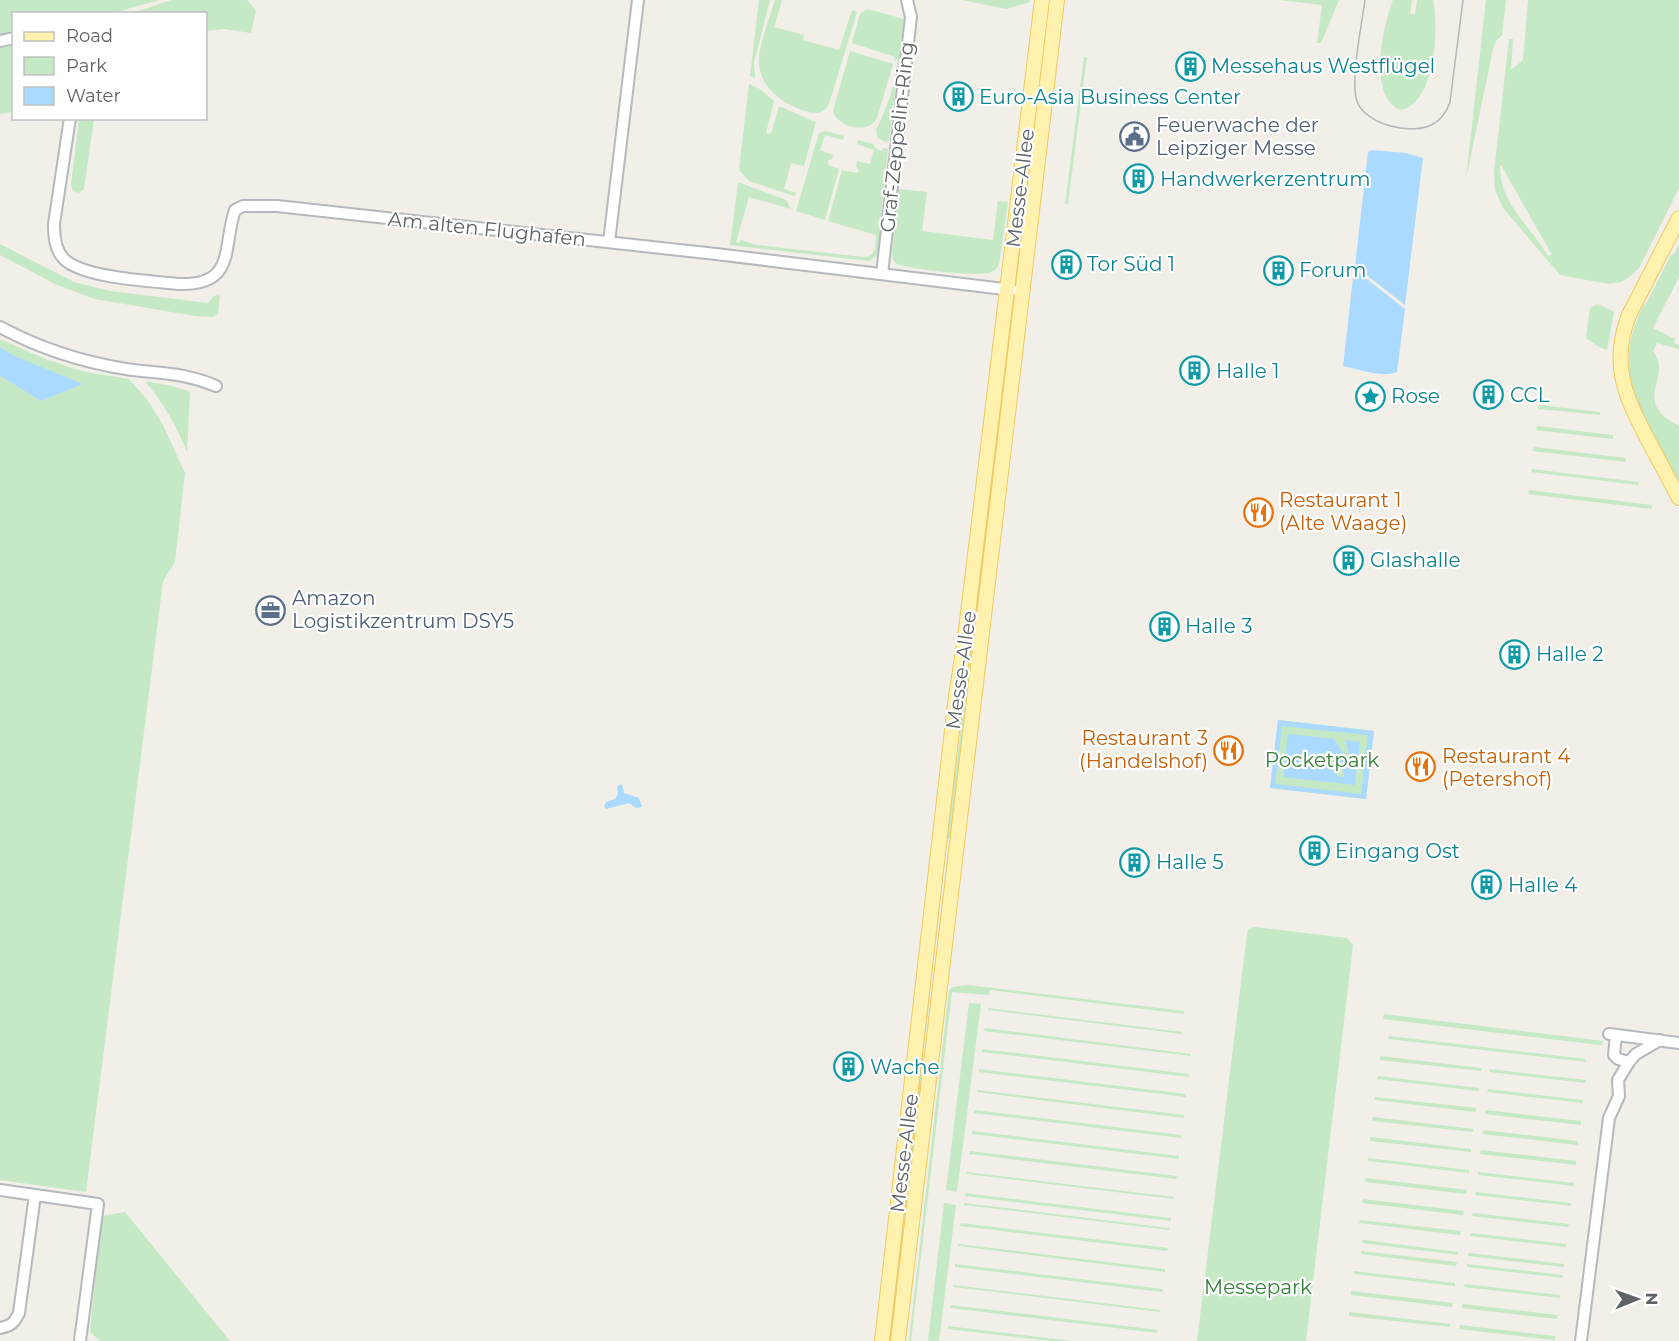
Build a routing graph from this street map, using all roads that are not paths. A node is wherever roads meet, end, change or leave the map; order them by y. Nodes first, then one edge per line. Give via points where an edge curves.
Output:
1 (638, 0) edge
2 (907, 0) edge
3 (1042, 0) edge
4 (1057, 0) edge
5 (70, 120) edge
6 (1679, 218) edge
7 (609, 242) junction
8 (882, 274) junction
9 (1008, 290) junction
10 (1023, 291) junction
11 (0, 327) edge
12 (216, 386) dead end
13 (1679, 498) edge
14 (1660, 1040) junction
15 (1679, 1043) edge
16 (1629, 1062) junction
17 (0, 1190) edge
18 (35, 1195) junction
19 (1589, 1275) junction
20 (1602, 1277) dead end
21 (0, 1328) edge
22 (80, 1341) edge
23 (882, 1341) edge
24 (898, 1341) edge
25 (1581, 1341) edge

1 - 7 street
2 - 8 street, Graf-Zeppelin-Ring via 911,17
3 - 9 main road, Messe-Allee
4 - 10 main road, Messe-Allee
5 - 7 street, Am alten Flughafen via 55,239 62,258 96,273 178,284 204,281 221,268 235,210 243,206 277,206
6 - 13 main road via 1629,315 1619,356 1622,384 1632,410
7 - 8 street, Am alten Flughafen
8 - 9 street, Am alten Flughafen
9 - 10 street, Am alten Flughafen
9 - 23 main road, Messe-Allee via 926,948
10 - 24 main road, Messe-Allee
11 - 12 street via 70,356 127,369 184,375
14 - 15 street
14 - 16 street
14 - 16 street via 1612,1035 1614,1056
16 - 19 street via 1618,1080 1623,1097 1609,1118
17 - 18 street
18 - 21 street via 19,1313 9,1326
18 - 22 street via 98,1204
19 - 20 street
19 - 25 street

